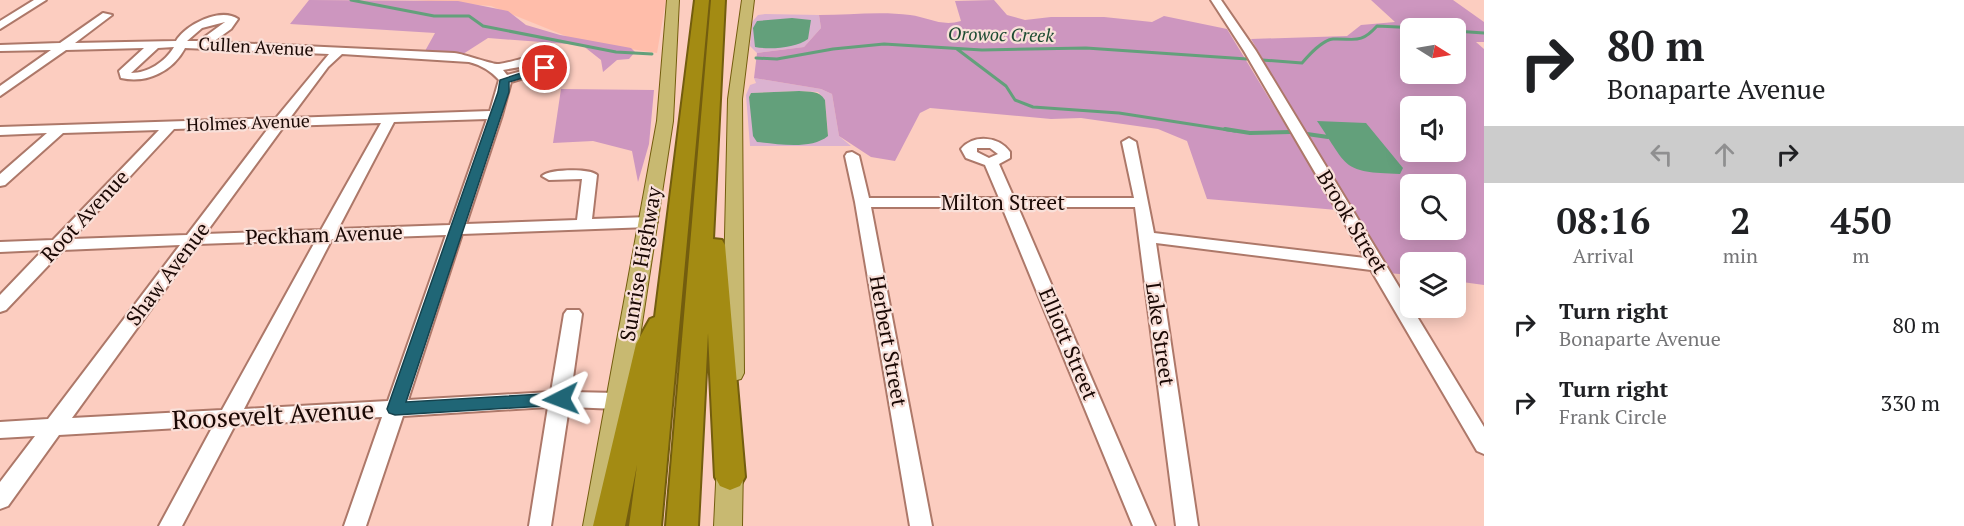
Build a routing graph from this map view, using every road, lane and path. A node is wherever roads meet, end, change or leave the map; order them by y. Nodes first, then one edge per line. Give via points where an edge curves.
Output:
1 (41, 0) edge
2 (673, 0) edge
3 (702, 0) edge
4 (718, 0) edge
5 (748, 0) edge
6 (1216, 0) edge
7 (107, 15) dead end
8 (0, 26) edge
9 (156, 44) junction
10 (181, 44) junction
11 (203, 44) junction
12 (61, 47) junction
13 (0, 48) edge
14 (339, 51) junction
15 (0, 92) edge
16 (496, 115) junction
17 (389, 119) junction
18 (280, 122) junction
19 (171, 125) junction
20 (60, 129) junction
21 (0, 131) edge
22 (1129, 142) dead end
23 (852, 156) dead end
24 (991, 162) dead end
25 (549, 176) dead end
26 (0, 182) edge
27 (705, 191) junction
28 (863, 202) junction
29 (1009, 203) junction
30 (1142, 203) junction
31 (649, 222) junction
32 (584, 224) junction
33 (457, 230) junction
34 (326, 236) junction
35 (1147, 237) junction
36 (194, 240) junction
37 (57, 245) junction
38 (0, 247) edge
39 (1377, 265) junction
40 (669, 304) junction
41 (0, 306) edge
42 (573, 314) dead end
43 (561, 399) junction
44 (617, 401) junction
45 (395, 409) junction
46 (227, 418) junction
47 (53, 428) junction
48 (0, 430) edge
49 (1484, 445) edge
50 (730, 477) junction
51 (0, 499) edge
52 (170, 526) edge
53 (355, 526) edge
54 (540, 526) edge
55 (597, 526) edge
56 (609, 526) edge
57 (645, 526) edge
58 (682, 526) edge
59 (728, 526) edge
60 (921, 526) edge
61 (1144, 526) edge
62 (1187, 526) edge

1 - 8 street
2 - 31 main road, Sunrise Highway via 665,121
3 - 40 highway, Sunrise Highway
4 - 27 highway
5 - 50 main road via 735,99
6 - 39 street, Brook Street
7 - 12 street
9 - 10 street, Cullen Avenue
9 - 10 street via 125,75 150,73 176,54
9 - 12 street, Cullen Avenue
10 - 11 street, Cullen Avenue
10 - 11 street via 182,38 209,21 233,19
11 - 14 street, Cullen Avenue
12 - 13 street, Cullen Avenue
12 - 15 street
14 - 16 street, Cullen Avenue via 470,58 500,74
14 - 18 street, Shaw Avenue
16 - 17 street, Holmes Avenue
16 - 33 street
17 - 18 street, Holmes Avenue
17 - 34 street
18 - 19 street, Holmes Avenue
18 - 36 street, Shaw Avenue
19 - 20 street, Holmes Avenue
19 - 37 street, Root Avenue
20 - 21 street, Holmes Avenue
20 - 26 street
22 - 30 street, Lake Street
23 - 28 street, Herbert Street
24 - 29 street, Elliott Street
25 - 32 street via 590,175
27 - 50 highway via 714,246
27 - 58 highway
28 - 29 street, Milton Street
28 - 60 street, Herbert Street
29 - 30 street, Milton Street
29 - 61 street, Elliott Street
30 - 35 street, Lake Street
31 - 32 street, Peckham Avenue
31 - 44 main road, Sunrise Highway
32 - 33 street, Peckham Avenue
33 - 34 street, Peckham Avenue
33 - 45 street
34 - 36 street, Peckham Avenue
34 - 46 street
35 - 39 street
35 - 62 street, Lake Street
36 - 37 street, Peckham Avenue
36 - 47 street, Shaw Avenue
37 - 38 street, Peckham Avenue
37 - 41 street, Root Avenue
39 - 49 street, Brook Street
40 - 56 highway via 650,344
40 - 57 highway, Sunrise Highway
42 - 43 street
43 - 44 street, Roosevelt Avenue
43 - 45 street, Roosevelt Avenue
43 - 54 street
44 - 55 main road, Sunrise Highway
45 - 46 street, Roosevelt Avenue
45 - 53 street
46 - 47 street, Roosevelt Avenue
46 - 52 street
47 - 48 street, Roosevelt Avenue
47 - 51 street, Shaw Avenue
50 - 59 main road

